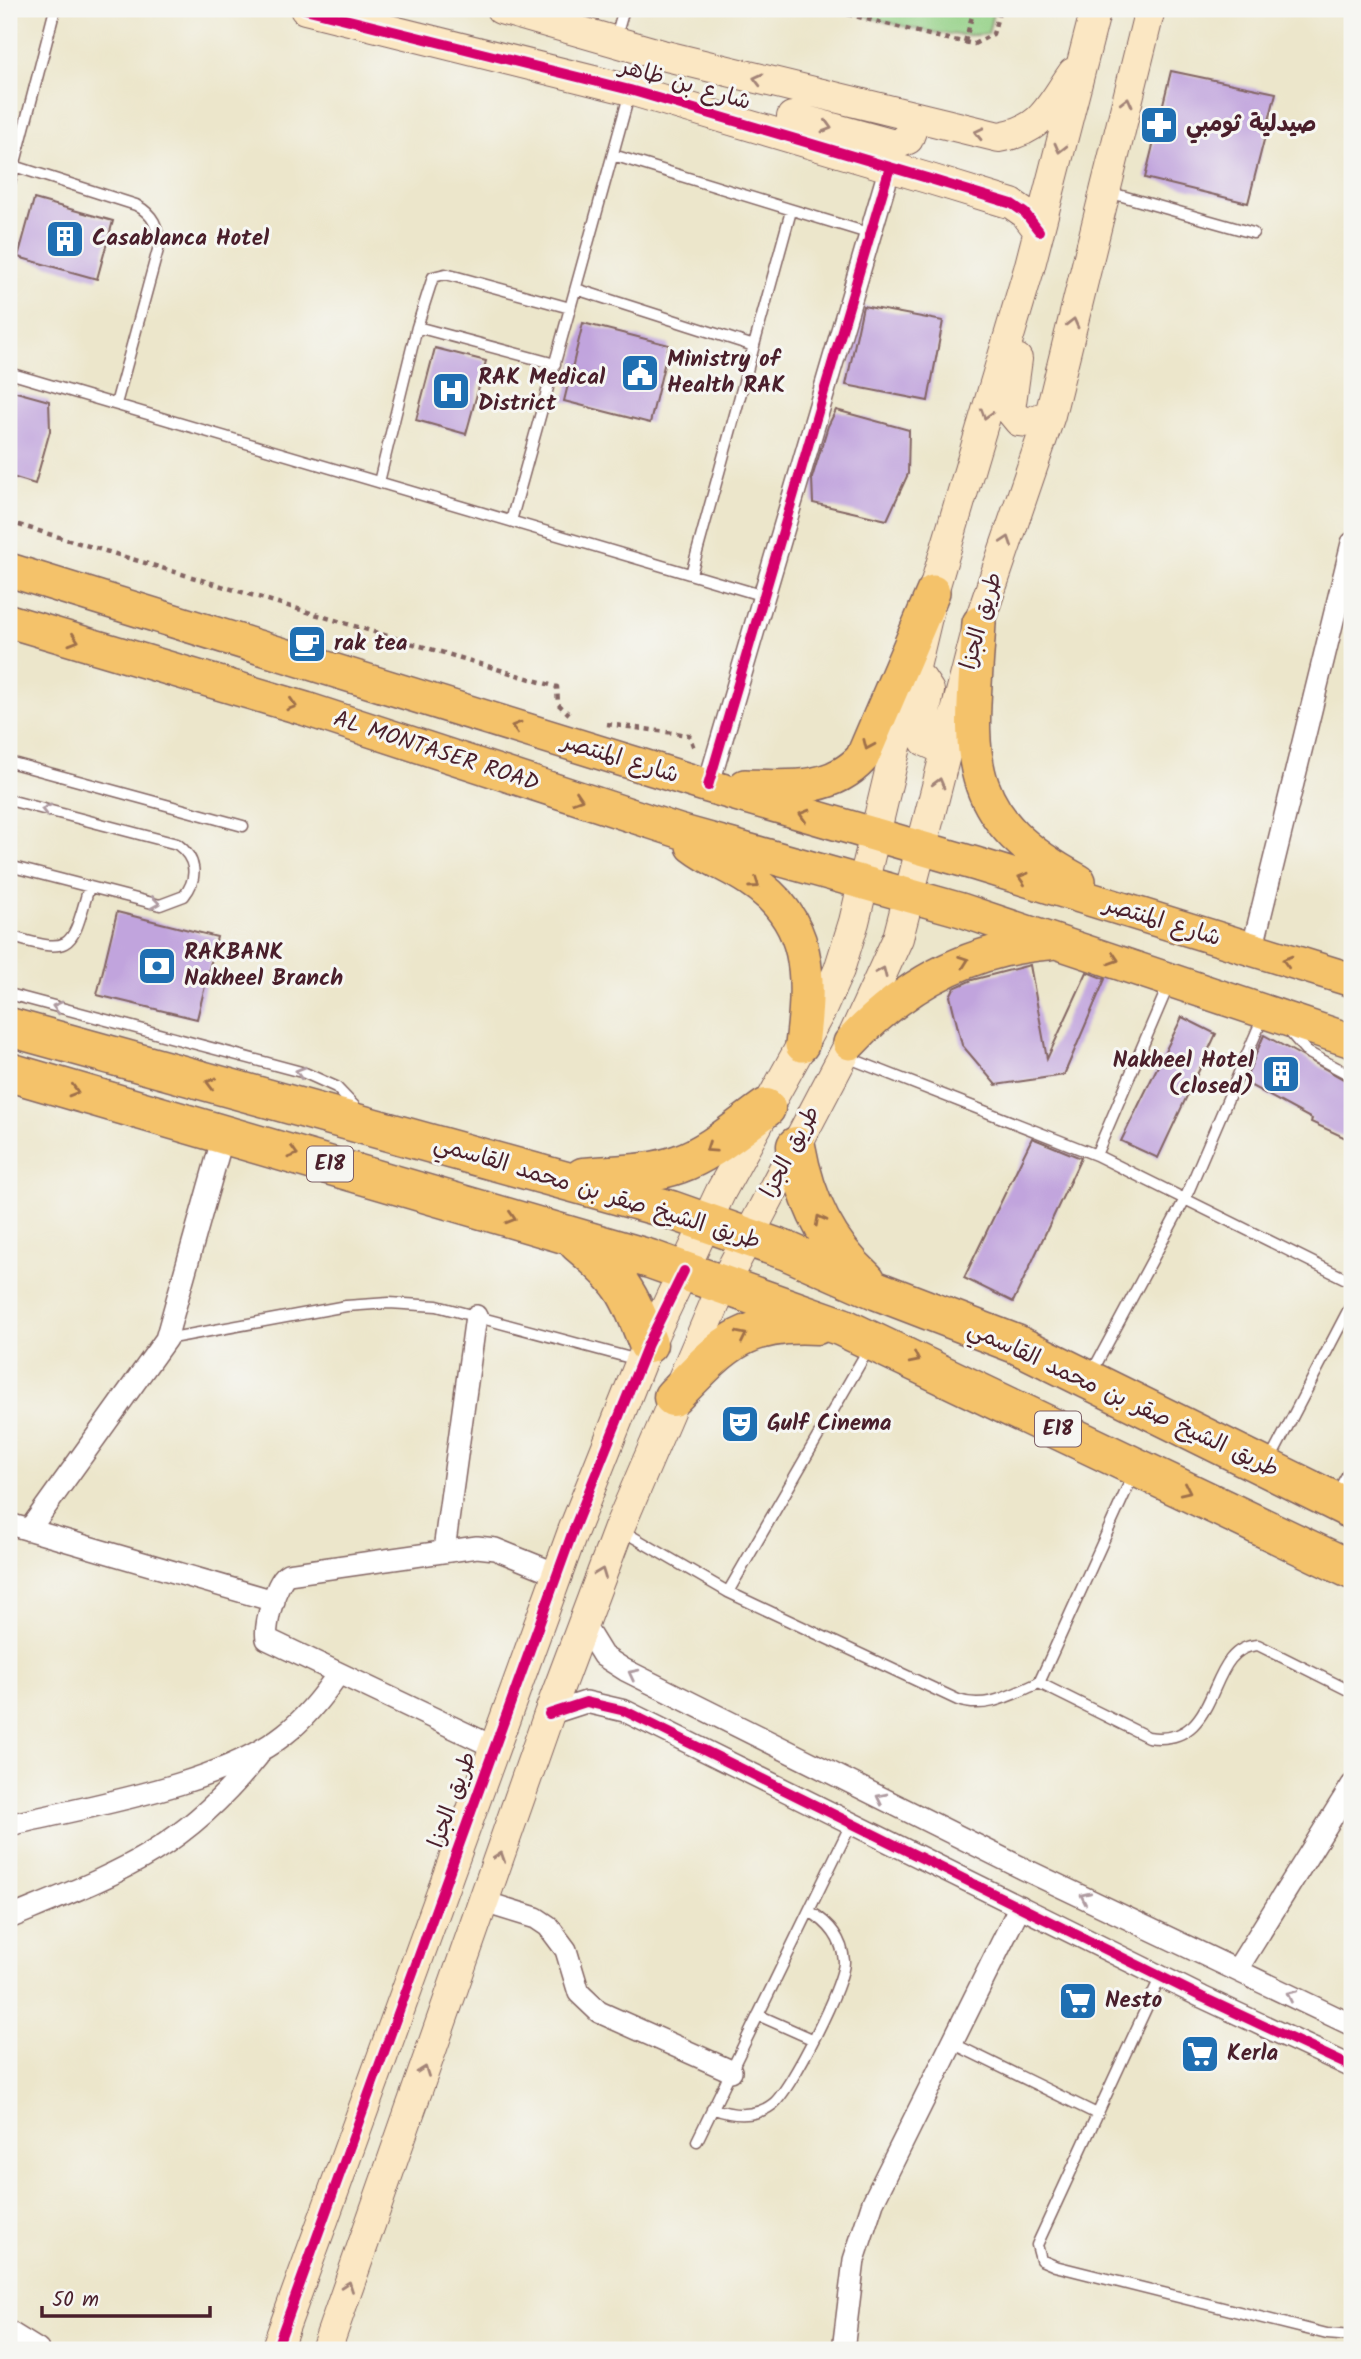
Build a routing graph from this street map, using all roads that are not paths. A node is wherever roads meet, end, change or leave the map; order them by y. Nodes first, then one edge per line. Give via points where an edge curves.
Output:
1 (55, 9) edge
2 (305, 9) edge
3 (501, 9) edge
4 (624, 9) edge
5 (1096, 9) edge
6 (1150, 9) edge
7 (615, 41) junction
8 (449, 42) junction
9 (1083, 58) junction
10 (630, 90) junction
11 (689, 107) junction
12 (916, 118) junction
13 (613, 155) junction
14 (14, 166) junction
15 (890, 167) junction
16 (9, 186) edge
17 (1105, 191) junction
18 (791, 211) junction
19 (1039, 231) junction
20 (1253, 233) dead end
21 (871, 234) junction
22 (1029, 269) junction
23 (576, 289) junction
24 (570, 308) junction
25 (417, 327) junction
26 (754, 346) junction
27 (555, 364) junction
28 (9, 373) edge
29 (116, 404) junction
30 (1050, 415) junction
31 (379, 482) junction
32 (511, 521) junction
33 (1351, 554) edge
34 (9, 570) edge
35 (691, 574) junction
36 (933, 592) junction
37 (764, 596) junction
38 (9, 621) edge
39 (979, 623) junction
40 (912, 675) junction
41 (947, 751) junction
42 (9, 762) edge
43 (708, 786) junction
44 (9, 800) edge
45 (243, 826) dead end
46 (679, 831) junction
47 (874, 836) junction
48 (921, 849) junction
49 (9, 866) edge
50 (863, 884) junction
51 (89, 887) junction
52 (909, 896) junction
53 (1146, 917) junction
54 (9, 936) edge
55 (1061, 942) junction
56 (1252, 950) junction
57 (1172, 978) junction
58 (1352, 980) edge
59 (9, 994) edge
60 (1270, 1012) junction
61 (9, 1027) edge
62 (1352, 1041) edge
63 (802, 1045) junction
64 (846, 1049) junction
65 (9, 1072) edge
66 (1352, 1076) edge
67 (766, 1108) junction
68 (372, 1127) junction
69 (224, 1133) junction
70 (796, 1146) junction
71 (1096, 1154) junction
72 (561, 1179) junction
73 (1185, 1199) junction
74 (706, 1223) junction
75 (568, 1235) junction
76 (747, 1237) junction
77 (684, 1271) junction
78 (1352, 1282) edge
79 (723, 1285) junction
80 (878, 1291) junction
81 (1352, 1303) edge
82 (476, 1316) junction
83 (858, 1333) junction
84 (166, 1339) junction
85 (645, 1352) junction
86 (1088, 1380) junction
87 (673, 1397) junction
88 (1352, 1466) edge
89 (1137, 1467) junction
90 (1266, 1468) junction
91 (1343, 1505) edge
92 (19, 1527) edge
93 (619, 1528) junction
94 (444, 1550) junction
95 (1352, 1570) edge
96 (557, 1574) junction
97 (728, 1592) junction
98 (274, 1601) junction
99 (582, 1622) junction
100 (338, 1674) junction
101 (1039, 1683) junction
102 (1352, 1692) edge
103 (680, 1698) junction
104 (550, 1714) junction
105 (667, 1732) junction
106 (494, 1747) junction
107 (263, 1749) junction
108 (1350, 1793) edge
109 (851, 1824) junction
110 (9, 1825) edge
111 (484, 1902) junction
112 (1020, 1906) junction
113 (809, 1911) junction
114 (9, 1918) edge
115 (1238, 1968) junction
116 (1161, 1976) junction
117 (758, 2015) junction
118 (1352, 2025) edge
119 (812, 2039) junction
120 (952, 2043) junction
121 (1352, 2067) edge
122 (731, 2071) junction
123 (712, 2108) junction
124 (1097, 2114) junction
125 (697, 2141) dead end
126 (9, 2332) edge
127 (1352, 2336) edge
128 (38, 2350) edge
129 (276, 2350) edge
130 (326, 2350) edge
131 (843, 2350) edge

1 - 14 lane
2 - 8 street, شارع بن ظاهر
3 - 7 street, شارع بن ظاهر
4 - 7 lane
5 - 9 street, طريق الجزا
17 -> 6 street, طريق الجزا
7 - 8 street via 608,61 593,69 493,43
12 -> 7 street, شارع بن ظاهر
8 - 10 street, شارع بن ظاهر
9 -> 12 street, شارع بن ظاهر via 1036,125 1021,134 999,137
9 -> 19 street, طريق الجزا
10 - 11 street, شارع بن ظاهر
10 - 13 lane
11 -> 12 street via 747,105 894,145 908,139
11 - 15 street, شارع بن ظاهر
13 - 18 lane
13 - 23 lane
14 - 16 lane
14 - 29 lane via 136,205 155,221 159,246
15 - 19 street, شارع بن ظاهر via 1012,204
15 - 21 street
17 - 20 lane
30 -> 17 street, طريق الجزا
18 - 21 lane
18 - 26 lane
19 - 22 street, طريق الجزا
21 - 37 street
22 - 30 street via 1010,410 1018,421
22 -> 36 street, طريق الجزا
23 - 24 lane
23 - 26 lane
24 - 25 lane via 445,274 433,277
24 - 27 lane
25 - 27 lane
25 - 31 lane
26 - 35 lane
27 - 32 lane
28 - 29 lane
29 - 31 lane
39 -> 30 street, طريق الجزا
31 - 32 lane
32 - 35 lane
33 - 56 street
43 -> 34 main road, شارع المنتصر
35 - 37 lane
36 - 40 street, طريق الجزا
36 -> 43 main road via 862,758 851,770 800,787
37 - 43 street
38 -> 46 main road, AL MONTASER ROAD via 306,709
39 - 41 street, طريق الجزا
39 - 53 main road via 972,738 982,787 992,809 1028,851
40 - 41 street via 929,691 923,736 929,745
40 - 47 street, طريق الجزا
48 -> 41 street, طريق الجزا
42 - 45 lane
47 -> 43 main road, شارع المنتصر
51 -> 44 lane via 169,904 190,889 193,863 177,844
46 - 50 main road, AL MONTASER ROAD
46 -> 63 main road via 711,859 765,891 792,922 807,971
47 - 48 main road, شارع المنتصر
47 - 50 street, طريق الجزا
48 - 52 street, طريق الجزا
53 -> 48 main road, شارع المنتصر
49 - 51 lane
50 - 52 main road
50 - 63 street, طريق الجزا via 839,971
51 - 54 lane via 75,933 66,943 47,947
52 - 55 main road
64 -> 52 street, طريق الجزا via 898,938
53 - 56 main road, شارع المنتصر
55 -> 57 main road
64 -> 55 main road via 896,999 951,966 1023,945
58 -> 56 main road, شارع المنتصر
57 - 60 main road
57 - 71 lane
68 -> 59 lane via 336,1087 312,1076
60 - 62 main road
60 - 66 lane via 1307,1052
60 - 73 lane
68 -> 61 highway, طريق الشيخ صقر بن محمد القاسمي / E18
63 - 67 street, طريق الجزا
64 - 70 street, طريق الجزا
64 - 71 lane
65 -> 69 highway, طريق الشيخ صقر بن محمد القاسمي / E18
67 -> 72 highway via 681,1164 655,1171
67 - 74 street, طريق الجزا
68 - 72 highway, طريق الشيخ صقر بن محمد القاسمي / E18
69 -> 75 highway, طريق الشيخ صقر بن محمد القاسمي / E18
69 - 84 street
70 - 76 street, طريق الجزا
80 -> 70 highway via 848,1261 817,1217
71 - 73 lane
72 - 74 highway, طريق الشيخ صقر بن محمد القاسمي / E18
73 - 78 lane
73 - 86 lane
74 - 76 highway, طريق الشيخ صقر بن محمد القاسمي / E18
74 - 77 street, طريق الجزا
75 - 77 highway, طريق الشيخ صقر بن محمد القاسمي / E18
75 - 85 highway via 614,1274 632,1302
76 - 79 street, طريق الجزا
76 - 80 highway, طريق الشيخ صقر بن محمد القاسمي / E18
77 - 79 highway, طريق الشيخ صقر بن محمد القاسمي / E18
77 - 85 street, طريق الجزا
79 - 83 highway, طريق الشيخ صقر بن محمد القاسمي / E18
79 - 87 street, طريق الجزا
80 - 86 highway, طريق الشيخ صقر بن محمد القاسمي / E18 via 1016,1344
81 - 90 lane
82 - 84 lane via 437,1306 346,1306
82 - 85 lane
82 - 94 street
87 -> 83 highway via 743,1334 774,1325
83 -> 89 highway, طريق الشيخ صقر بن محمد القاسمي / E18
83 - 97 lane
84 - 92 street
85 - 96 street, طريق الجزا
86 - 90 highway, طريق الشيخ صقر بن محمد القاسمي / E18
87 - 93 street, طريق الجزا
88 - 91 lane
89 -> 95 highway, طريق الشيخ صقر بن محمد القاسمي / E18
89 - 101 lane
90 - 91 highway, طريق الشيخ صقر بن محمد القاسمي / E18
92 - 98 street
93 - 97 lane
99 -> 93 street, طريق الجزا
94 - 96 street via 495,1549
94 - 98 street via 288,1574
96 - 106 street, طريق الجزا
97 - 101 lane via 972,1705 986,1705
98 - 100 street via 265,1630 267,1639
103 -> 99 street via 603,1656
99 - 104 street, طريق الجزا
100 - 106 street
100 - 107 street via 305,1716
101 - 102 lane via 1148,1737 1165,1740 1190,1730 1199,1720 1233,1655 1250,1645
103 - 105 street
115 -> 103 street via 1024,1869
104 - 105 street via 598,1702
111 -> 104 street, طريق الجزا
105 - 109 street
106 - 129 street, طريق الجزا
107 - 110 street via 214,1771 149,1791
107 - 114 street via 206,1813 166,1846 121,1871
108 - 115 street
109 - 112 street
109 - 113 lane
111 - 122 street via 548,1926 566,1950 579,1993 598,2012
130 -> 111 street, طريق الجزا
112 - 116 street
112 - 120 street
113 - 117 lane
113 - 119 lane via 834,1931 844,1963 842,1979
118 -> 115 street
116 - 121 street
116 - 124 lane
117 - 119 lane
117 - 122 lane
119 - 123 lane via 789,2086 773,2104 744,2115
120 - 124 lane
120 - 131 street via 863,2230 849,2291
122 - 123 lane
123 - 125 lane
124 - 127 lane via 1037,2245 1041,2260
126 - 128 street

